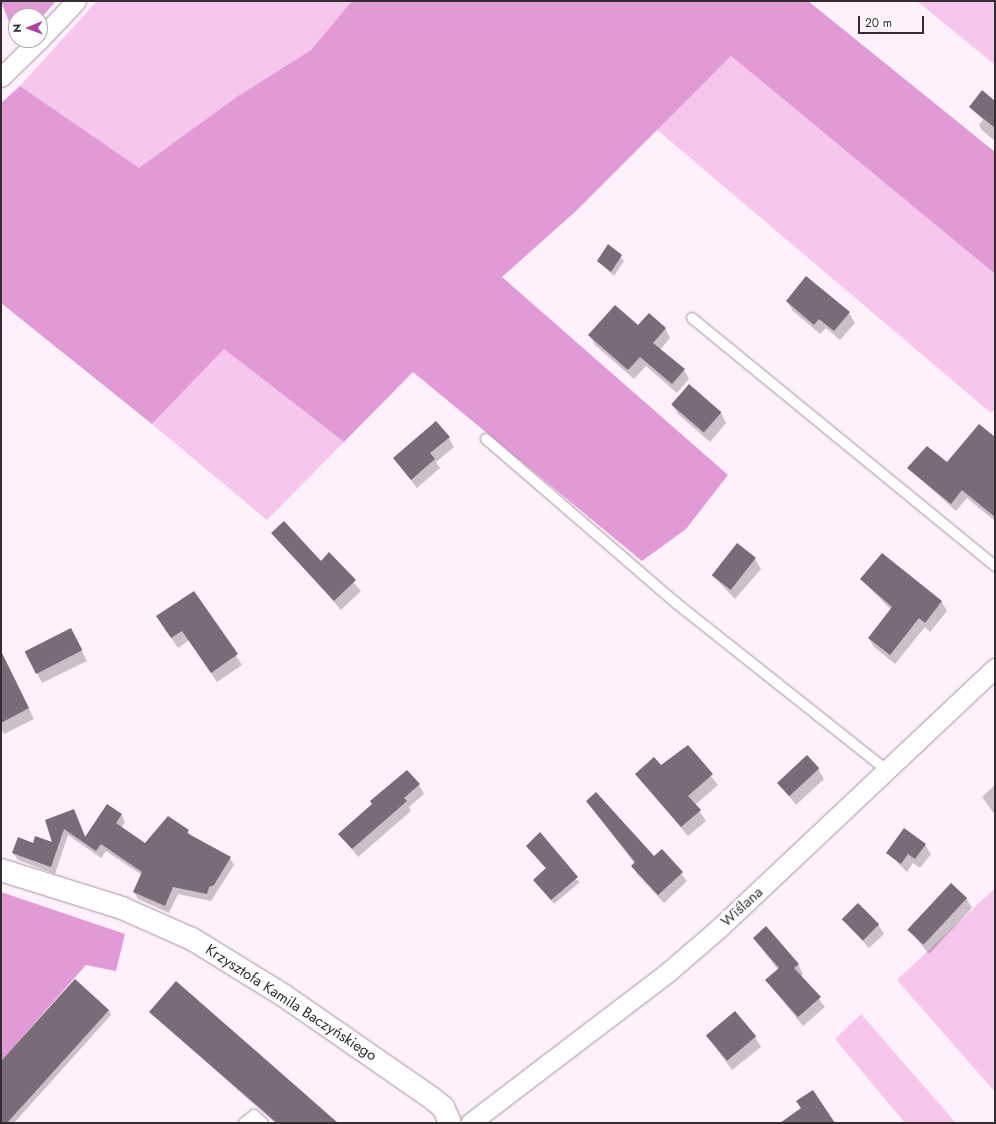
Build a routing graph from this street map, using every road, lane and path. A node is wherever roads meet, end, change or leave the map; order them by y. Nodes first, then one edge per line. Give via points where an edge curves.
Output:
1 (76, 1) edge
2 (48, 31) edge
3 (32, 48) edge
4 (1, 77) edge
5 (692, 318) dead end
6 (486, 439) dead end
7 (995, 566) edge
8 (995, 668) edge
9 (888, 771) junction
10 (1, 870) edge
11 (244, 1123) edge
12 (263, 1123) edge
13 (450, 1123) edge
14 (470, 1123) edge

1 - 2 street
3 - 4 street
5 - 7 lane
6 - 9 lane via 676,603
8 - 9 street, Wiślana
9 - 14 street, Wiślana via 668,972
10 - 13 street, Krzysztofa Kamila Baczyńskiego via 122,908 199,943 277,991 433,1099 443,1107
11 - 12 lane via 254,1115

